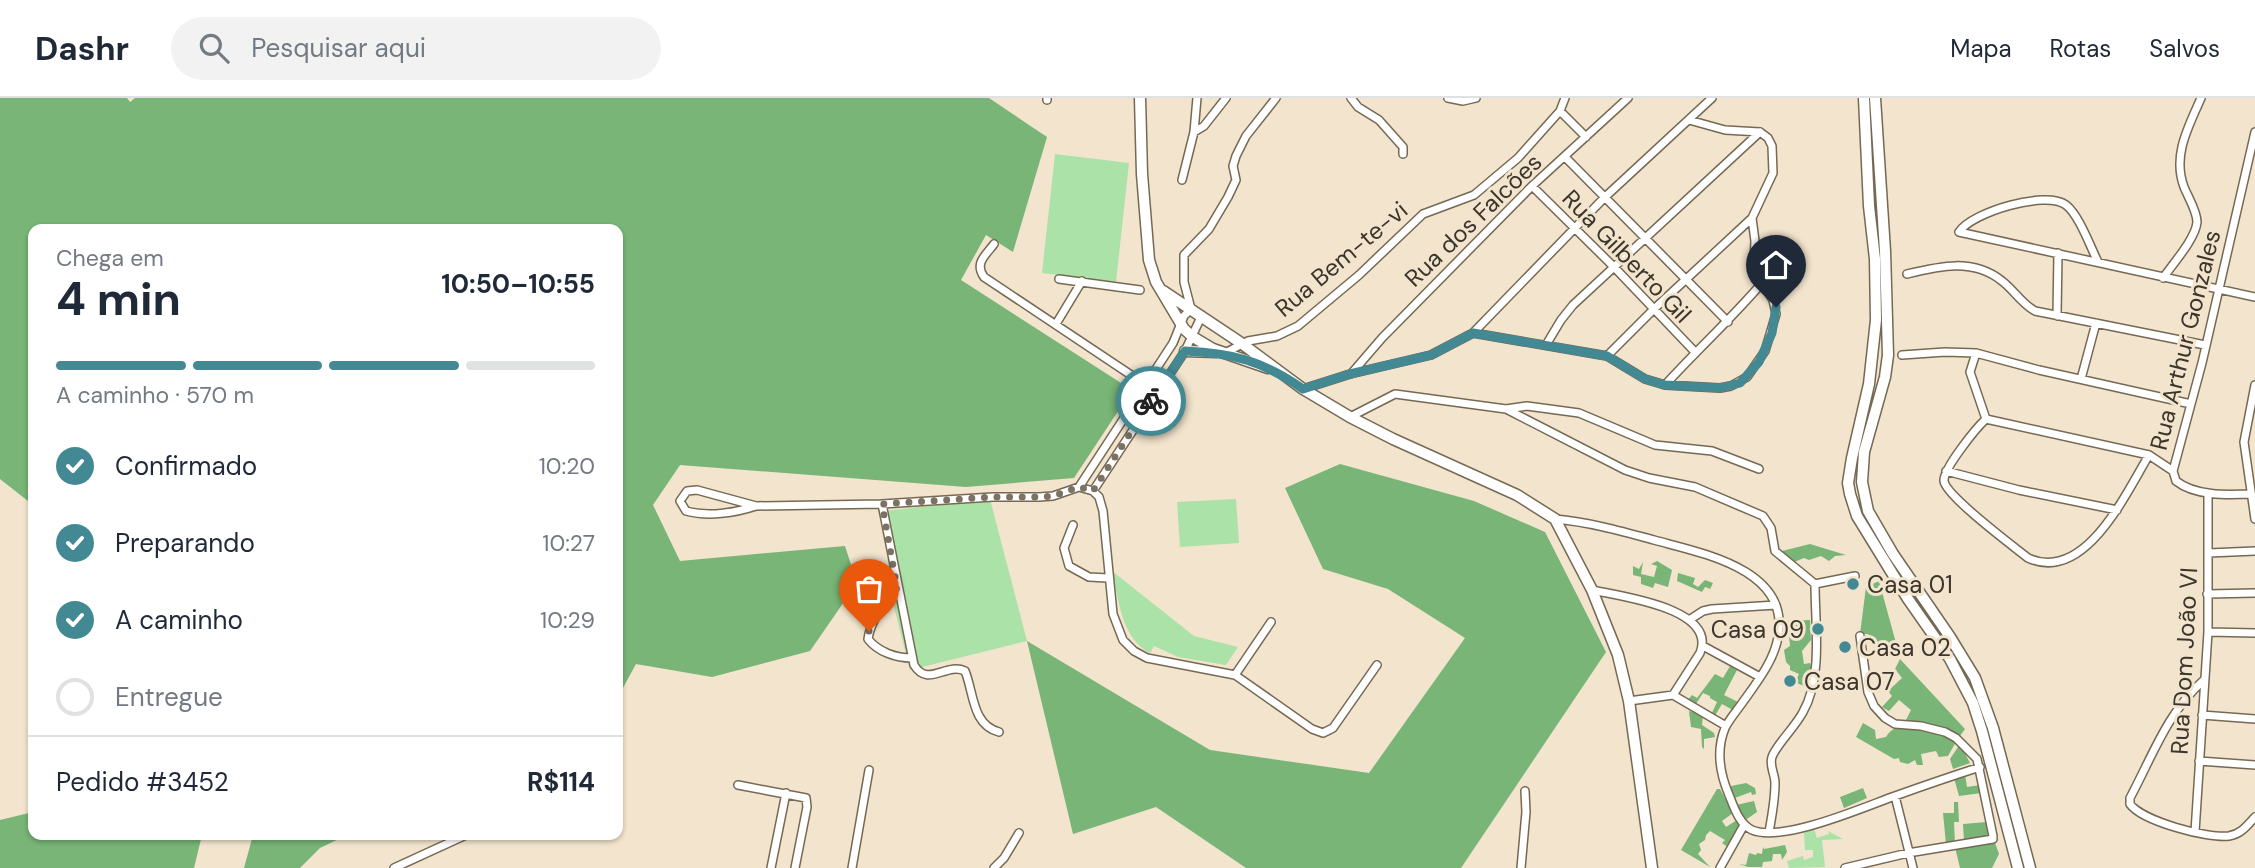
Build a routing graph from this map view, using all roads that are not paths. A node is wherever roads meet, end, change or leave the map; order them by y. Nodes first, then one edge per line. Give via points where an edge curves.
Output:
1 (1140, 98) edge
2 (1197, 98) edge
3 (1226, 98) edge
4 (1276, 98) edge
5 (1351, 98) edge
6 (1448, 98) edge
7 (1476, 98) edge
8 (1565, 98) edge
9 (1628, 98) edge
10 (1712, 98) edge
11 (1864, 98) edge
12 (1875, 98) edge
13 (2201, 98) edge
14 (1560, 111) junction
15 (1689, 120) junction
16 (1194, 132) junction
17 (1760, 132) junction
18 (2255, 132) edge
19 (1586, 137) junction
20 (1404, 154) dead end
21 (1565, 157) junction
22 (1182, 180) dead end
23 (1532, 186) junction
24 (1604, 198) junction
25 (1752, 218) junction
26 (1575, 228) junction
27 (1644, 239) junction
28 (994, 244) dead end
29 (2058, 253) junction
30 (2098, 262) junction
31 (1614, 267) junction
32 (1907, 274) dead end
33 (2163, 278) junction
34 (1059, 279) dead end
35 (1082, 281) junction
36 (1684, 281) junction
37 (1762, 283) junction
38 (2218, 289) junction
39 (1140, 290) dead end
40 (1163, 291) junction
41 (2255, 297) edge
42 (1191, 309) junction
43 (1654, 309) junction
44 (2057, 316) junction
45 (1201, 317) junction
46 (1728, 322) junction
47 (2096, 323) junction
48 (1056, 324) junction
49 (1181, 324) junction
50 (1473, 333) junction
51 (1193, 337) junction
52 (1173, 343) junction
53 (1241, 343) junction
54 (1546, 345) junction
55 (2205, 345) junction
56 (1185, 351) junction
57 (1695, 352) junction
58 (1225, 353) junction
59 (1976, 353) junction
60 (1902, 355) dead end
61 (1607, 356) junction
62 (1278, 372) junction
63 (1350, 374) junction
64 (2081, 379) junction
65 (1146, 384) junction
66 (1665, 385) junction
67 (2255, 385) edge
68 (1303, 389) junction
69 (1140, 393) junction
70 (1151, 400) junction
71 (2191, 404) junction
72 (1506, 409) junction
73 (1350, 417) junction
74 (1986, 419) junction
75 (2149, 455) junction
76 (1759, 469) dead end
77 (1945, 471) junction
78 (2173, 471) junction
79 (1079, 487) junction
80 (1093, 491) junction
81 (2208, 493) junction
82 (2250, 494) junction
83 (882, 504) junction
84 (756, 506) junction
85 (2117, 510) junction
86 (1555, 519) junction
87 (2255, 519) edge
88 (1073, 525) dead end
89 (2255, 551) edge
90 (2209, 553) junction
91 (1855, 576) dead end
92 (1108, 578) junction
93 (1815, 584) junction
94 (897, 588) junction
95 (1592, 590) junction
96 (2255, 593) edge
97 (2207, 594) junction
98 (1776, 606) junction
99 (1689, 620) junction
100 (1271, 622) dead end
101 (2208, 632) junction
102 (2255, 633) edge
103 (1860, 636) dead end
104 (1703, 646) junction
105 (912, 659) junction
106 (1377, 665) dead end
107 (1235, 676) junction
108 (1760, 677) junction
109 (2204, 680) junction
110 (1673, 695) junction
111 (1629, 701) junction
112 (2202, 715) junction
113 (2255, 719) edge
114 (1726, 726) junction
115 (999, 732) dead end
116 (2199, 761) junction
117 (2255, 765) edge
118 (1980, 766) junction
119 (869, 770) dead end
120 (738, 785) dead end
121 (1525, 791) dead end
122 (786, 793) junction
123 (1895, 796) junction
124 (2255, 817) edge
125 (1744, 825) junction
126 (1769, 832) junction
127 (2195, 832) junction
128 (1018, 833) dead end
129 (455, 840) edge
130 (1908, 853) junction
131 (394, 868) edge
132 (771, 868) edge
133 (795, 868) edge
134 (852, 868) edge
135 (994, 868) edge
136 (1521, 868) edge
137 (1651, 868) edge
138 (1720, 868) edge
139 (1845, 868) edge
140 (1913, 868) edge
141 (2018, 868) edge
142 (2030, 868) edge

1 - 40 main road via 1149,260
2 - 16 street
3 - 16 street
4 - 42 street via 1236,156 1236,180 1228,197 1209,229 1184,255
5 - 20 street via 1380,120
6 - 7 street via 1463,102
8 - 14 street, Rua Bem-te-vi
9 - 19 street, Rua dos Falcões
10 - 15 street
11 - 141 main road via 1876,320 1869,384 1848,482 1850,494 1857,516 1950,659 1973,703
12 - 142 main road via 1888,355 1864,452 1862,482 1868,511 1975,678
13 - 33 street via 2180,159 2180,176 2196,228
14 - 19 street
14 - 53 street, Rua Bem-te-vi via 1502,173 1474,195 1423,214 1298,326 1277,336
15 - 17 street via 1725,130
15 - 24 street
16 - 22 street
17 - 25 street via 1772,146 1774,166
17 - 27 street
18 - 38 street, Rua Arthur Gonzales
19 - 21 street, Rua dos Falcões
21 - 23 street, Rua dos Falcões
21 - 24 street
23 - 26 street, Rua Gilberto Gil
23 - 63 street, Rua dos Falcões
24 - 26 street
24 - 27 street
25 - 36 street
25 - 37 street via 1754,263
26 - 31 street, Rua Gilberto Gil
26 - 50 street
27 - 31 street
27 - 36 street
28 - 48 street via 979,270
29 - 30 street
29 - 30 street via 1960,233 1961,227 2000,208 2060,201 2074,213
29 - 44 street
30 - 33 street
31 - 43 street, Rua Gilberto Gil
31 - 54 street via 1573,305
32 - 44 street via 1954,264 1972,267 2004,282 2026,306
33 - 38 street
34 - 35 street
35 - 39 street
35 - 48 street
36 - 43 street
36 - 46 street
37 - 46 street
37 - 66 street via 1776,314 1765,351 1747,377 1720,388
38 - 41 street
38 - 55 street, Rua Arthur Gonzales
40 - 42 main road
40 - 49 main road
42 - 45 main road
42 - 49 street
43 - 57 street, Rua Gilberto Gil
43 - 61 street
44 - 47 street
45 - 51 street
45 - 53 main road
46 - 57 street
47 - 55 street
47 - 64 street
48 - 65 street
49 - 51 main road
49 - 52 street
50 - 54 street
50 - 63 street via 1431,355
51 - 56 street
51 - 58 main road
52 - 56 street
52 - 65 street
53 - 58 street, Rua Bem-te-vi
53 - 62 main road
54 - 61 street
55 - 71 street, Rua Arthur Gonzales
56 - 58 main road
56 - 70 street
57 - 66 street
58 - 62 main road
59 - 60 street
59 - 64 street
59 - 74 street via 1970,372
61 - 66 street via 1645,379
62 - 68 main road
63 - 68 street
64 - 71 street
65 - 69 street
67 - 82 street via 2244,442
68 - 73 main road
69 - 70 street
69 - 79 street
70 - 80 street
71 - 78 street, Rua Arthur Gonzales
72 - 73 street via 1395,394
72 - 76 street via 1527,406 1580,414 1655,445 1712,452
72 - 93 street via 1625,470 1695,487 1763,516 1771,528 1775,551
73 - 86 main road via 1517,495
74 - 75 street
74 - 77 street
75 - 78 street
75 - 85 street
77 - 85 street
77 - 85 street via 1947,491 2039,563 2076,554 2097,537
78 - 81 street, Rua Arthur Gonzales via 2182,486
79 - 80 street
79 - 83 street via 1053,496
80 - 92 street via 1103,511
81 - 82 street, Rua Arthur Gonzales
81 - 90 street, Rua Dom João VI
82 - 87 street
83 - 84 street
83 - 94 street
84 - 84 street via 691,489 680,501 682,508 694,513 736,512
86 - 95 main road
86 - 98 street via 1592,524 1727,561 1754,577
88 - 92 street via 1065,548 1069,566 1088,577
89 - 90 street
90 - 97 street, Rua Dom João VI
91 - 93 street
92 - 107 street via 1118,631 1134,651 1156,661
93 - 126 street via 1813,687 1803,714 1771,759 1775,784
94 - 105 street
94 - 105 street via 868,639 897,657
95 - 99 street via 1659,605
95 - 111 main road via 1618,655
96 - 97 street
97 - 101 street, Rua Dom João VI
98 - 99 street via 1712,609
98 - 108 street via 1779,636
99 - 104 street via 1701,633
100 - 107 street
101 - 102 street
101 - 109 street, Rua Dom João VI
103 - 118 street via 1868,692 1885,718 1945,733 1966,747
104 - 108 street
104 - 110 street
105 - 115 street via 925,676 957,668 965,671 981,721
106 - 107 street via 1333,728 1323,733
108 - 114 street
109 - 112 street, Rua Dom João VI
109 - 127 street via 2189,692 2166,726 2130,798 2140,814
110 - 111 street
110 - 114 street
111 - 137 main road
112 - 113 street
112 - 116 street, Rua Dom João VI
114 - 125 street via 1720,746 1721,769
116 - 117 street
116 - 127 street, Rua Dom João VI
118 - 123 street
118 - 130 street via 1993,837
119 - 134 street
120 - 122 street
121 - 136 street
122 - 132 street
122 - 133 street via 802,796 807,802
123 - 126 street via 1823,822
123 - 130 street
124 - 127 street via 2229,836
125 - 126 street
125 - 138 street
128 - 135 street
129 - 131 street
130 - 139 street
130 - 140 street

